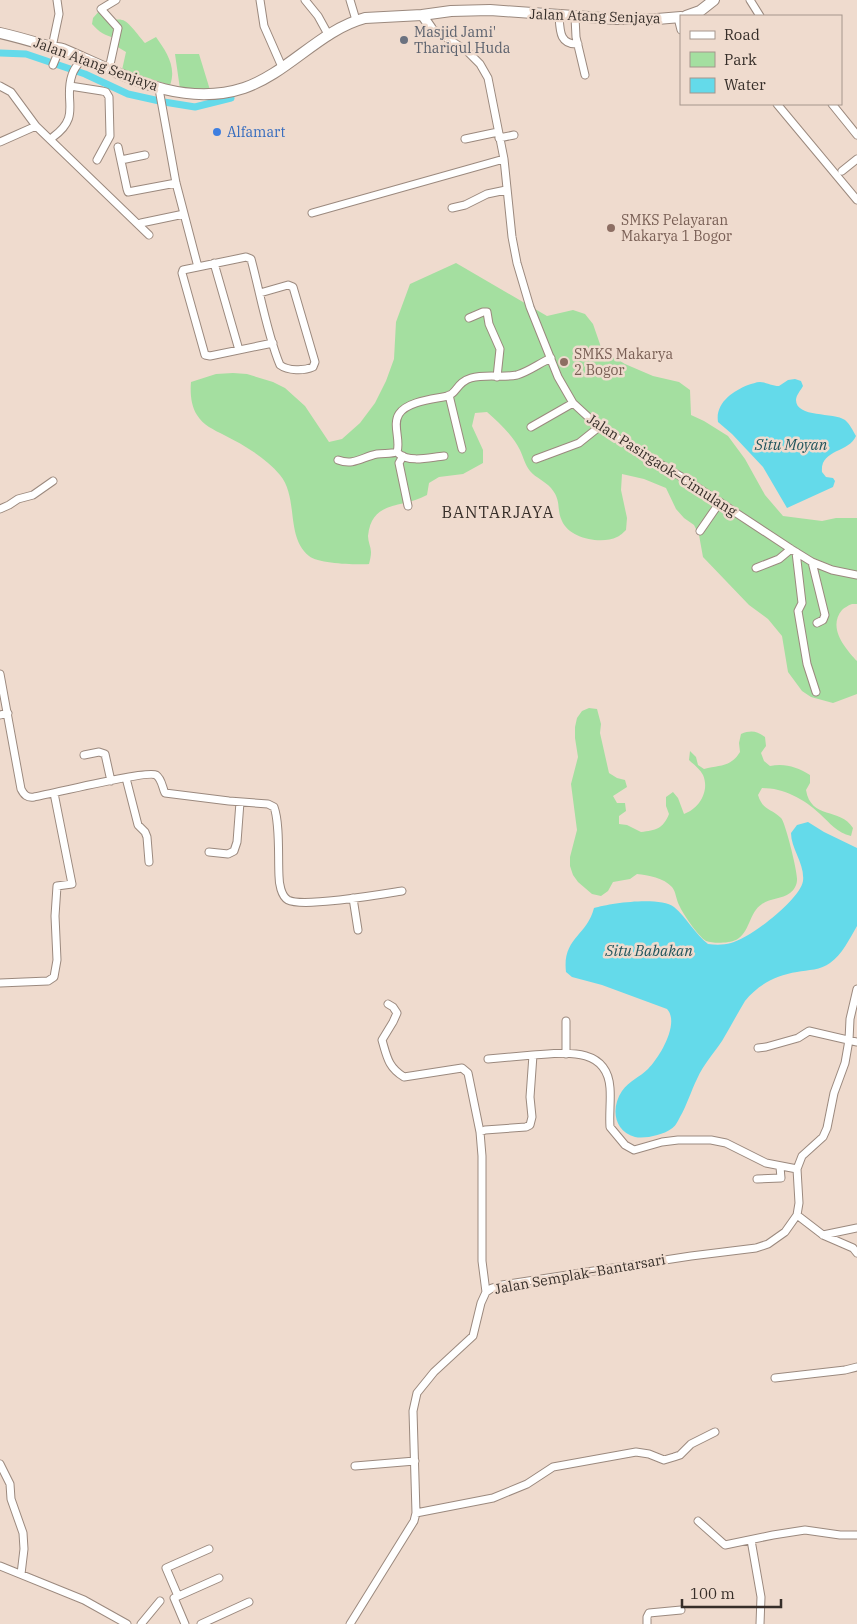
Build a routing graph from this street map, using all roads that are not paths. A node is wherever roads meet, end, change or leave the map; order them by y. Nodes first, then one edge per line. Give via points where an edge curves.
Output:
1 (57, 0) edge
2 (116, 0) edge
3 (260, 0) edge
4 (306, 0) edge
5 (350, 0) edge
6 (714, 0) edge
7 (750, 0) edge
8 (559, 15) junction
9 (692, 15) edge
10 (759, 15) edge
11 (575, 17) junction
12 (356, 20) junction
13 (427, 21) junction
14 (680, 21) edge
15 (0, 33) edge
16 (329, 36) junction
17 (578, 44) junction
18 (56, 50) junction
19 (83, 58) junction
20 (53, 65) dead end
21 (282, 67) junction
22 (109, 69) junction
23 (585, 75) dead end
24 (0, 86) edge
25 (70, 86) junction
26 (159, 92) junction
27 (778, 105) edge
28 (833, 105) edge
29 (36, 126) junction
30 (499, 135) junction
31 (514, 135) dead end
32 (857, 135) edge
33 (53, 137) dead end
34 (465, 139) dead end
35 (0, 142) edge
36 (118, 147) dead end
37 (145, 154) dead end
38 (504, 159) junction
39 (857, 159) edge
40 (97, 160) dead end
41 (121, 160) junction
42 (842, 171) dead end
43 (176, 183) junction
44 (506, 190) junction
45 (857, 200) edge
46 (452, 208) dead end
47 (312, 213) dead end
48 (184, 214) junction
49 (141, 223) dead end
50 (149, 235) dead end
51 (214, 263) junction
52 (198, 267) junction
53 (260, 293) junction
54 (469, 318) dead end
55 (273, 343) junction
56 (239, 350) junction
57 (551, 358) junction
58 (497, 377) junction
59 (449, 395) junction
60 (573, 403) junction
61 (532, 427) dead end
62 (599, 427) junction
63 (462, 448) dead end
64 (400, 454) junction
65 (444, 456) dead end
66 (536, 459) dead end
67 (338, 460) dead end
68 (53, 481) dead end
69 (720, 502) junction
70 (408, 506) dead end
71 (0, 508) edge
72 (700, 531) dead end
73 (794, 551) junction
74 (812, 562) junction
75 (756, 568) dead end
76 (857, 575) edge
77 (817, 623) dead end
78 (0, 674) edge
79 (816, 692) dead end
80 (4, 714) edge
81 (84, 755) dead end
82 (126, 778) junction
83 (112, 781) junction
84 (54, 793) junction
85 (240, 802) junction
86 (208, 852) dead end
87 (149, 862) dead end
88 (402, 891) dead end
89 (353, 898) junction
90 (358, 930) dead end
91 (0, 983) edge
92 (857, 990) edge
93 (388, 1004) dead end
94 (566, 1021) dead end
95 (849, 1040) junction
96 (857, 1042) edge
97 (758, 1048) dead end
98 (566, 1054) junction
99 (533, 1055) junction
100 (488, 1059) dead end
101 (480, 1132) junction
102 (780, 1167) junction
103 (798, 1169) junction
104 (758, 1179) dead end
105 (797, 1215) junction
106 (857, 1228) edge
107 (823, 1236) junction
108 (856, 1250) edge
109 (486, 1292) junction
110 (857, 1368) edge
111 (775, 1378) dead end
112 (715, 1432) dead end
113 (415, 1461) junction
114 (0, 1464) edge
115 (355, 1466) dead end
116 (416, 1514) junction
117 (698, 1521) dead end
118 (857, 1535) edge
119 (750, 1540) junction
120 (209, 1549) dead end
121 (0, 1566) edge
122 (21, 1574) junction
123 (219, 1578) dead end
124 (178, 1596) junction
125 (160, 1601) dead end
126 (249, 1602) dead end
127 (681, 1610) dead end
128 (127, 1624) edge
129 (141, 1624) edge
130 (185, 1624) edge
131 (202, 1624) edge
132 (350, 1624) edge
133 (647, 1624) edge
134 (760, 1624) edge

1 - 18 street
2 - 22 street via 101,9 118,28
3 - 21 street via 264,26
4 - 16 street
5 - 12 street
6 - 9 main road, Jalan Atang Senjaya
7 - 10 street
8 - 11 main road, Jalan Atang Senjaya
8 - 13 main road, Jalan Atang Senjaya via 451,11
8 - 17 street via 565,42
11 - 14 main road, Jalan Atang Senjaya
11 - 17 street
12 - 13 main road, Jalan Atang Senjaya via 376,16
12 - 16 main road, Jalan Atang Senjaya
13 - 30 street, Jalan Pasirgaok–Cimulang via 467,51 484,71
15 - 18 main road, Jalan Atang Senjaya
16 - 21 main road, Jalan Atang Senjaya
17 - 23 street
18 - 19 main road, Jalan Atang Senjaya
18 - 20 street
19 - 22 main road, Jalan Atang Senjaya
19 - 25 street via 72,74
21 - 26 main road, Jalan Atang Senjaya via 245,88 217,94
22 - 26 main road, Jalan Atang Senjaya
24 - 29 street via 11,92
25 - 33 street via 68,122
25 - 40 street via 106,92 109,97 110,136
26 - 43 street
27 - 45 street
28 - 32 street
29 - 35 street
29 - 50 street
30 - 31 street
30 - 34 street
30 - 38 street, Jalan Pasirgaok–Cimulang
36 - 41 street
37 - 41 street
38 - 44 street, Jalan Pasirgaok–Cimulang
38 - 47 street
39 - 42 street
41 - 43 street via 126,189 130,193
43 - 48 street
44 - 46 street
44 - 57 street, Jalan Pasirgaok–Cimulang via 517,263 530,307
48 - 49 street
48 - 52 street
51 - 52 street
51 - 53 street via 250,258
51 - 56 street
52 - 56 street via 183,270 182,274 204,354
53 - 55 street
53 - 55 street via 288,285 293,287 314,367 302,370 282,366
54 - 58 street via 483,312 489,314 489,324 500,349
55 - 56 street
57 - 58 street via 517,375
57 - 60 street, Jalan Pasirgaok–Cimulang
58 - 59 street via 484,376 461,382
59 - 63 street
59 - 64 street via 411,406 399,413 396,425
60 - 61 street
60 - 62 street, Jalan Pasirgaok–Cimulang
62 - 66 street via 579,444
62 - 69 street, Jalan Pasirgaok–Cimulang
64 - 65 street via 411,458
64 - 67 street via 375,455 353,462
64 - 70 street
68 - 71 street via 33,495
69 - 72 street
69 - 73 street, Jalan Pasirgaok–Cimulang
73 - 74 street, Jalan Pasirgaok–Cimulang
73 - 75 street
73 - 79 street via 802,603 798,611 807,664
74 - 76 street, Jalan Pasirgaok–Cimulang
74 - 77 street via 825,615
78 - 80 street
80 - 84 street via 22,792 31,798
81 - 83 street via 105,754
82 - 83 street
82 - 85 street via 152,774 160,778 164,793
82 - 87 street via 138,825 147,837
83 - 84 street
84 - 91 street via 72,884 57,886 54,977 48,981
85 - 86 street via 234,851 228,854
85 - 89 street via 268,804 275,810 279,878 287,899 325,901
88 - 89 street
89 - 90 street
92 - 95 street via 852,1005
93 - 101 street via 396,1013 382,1040 394,1070 404,1077 465,1069
94 - 98 street
95 - 96 street
95 - 97 street via 809,1032
95 - 103 street via 828,1128 802,1156
98 - 99 street
98 - 102 street via 588,1056 603,1066 609,1083 610,1127 630,1149 678,1140 711,1140 726,1143
99 - 100 street
99 - 101 street via 530,1125
101 - 109 street via 482,1261
102 - 103 street
102 - 104 street via 781,1178
103 - 105 street
105 - 107 street
105 - 109 street, Jalan Semplak–Bantarsari via 785,1232 756,1248 502,1285
106 - 107 street
107 - 108 street
109 - 113 street, Jalan Semplak–Bantarsari via 473,1336 434,1372 417,1393 413,1411
110 - 111 street
112 - 116 street via 691,1444 683,1453 664,1460 636,1452 552,1467 527,1484 493,1498
113 - 115 street
113 - 116 street, Jalan Semplak–Bantarsari
114 - 122 street via 10,1484 11,1499 23,1533
116 - 132 street, Jalan Semplak–Bantarsari
117 - 119 street via 725,1545
118 - 119 street via 805,1530
119 - 134 street via 761,1596
120 - 124 street via 166,1568
121 - 122 street
122 - 128 street via 84,1600
123 - 124 street
124 - 130 street via 174,1598
125 - 129 street
126 - 131 street
127 - 133 street via 649,1613

